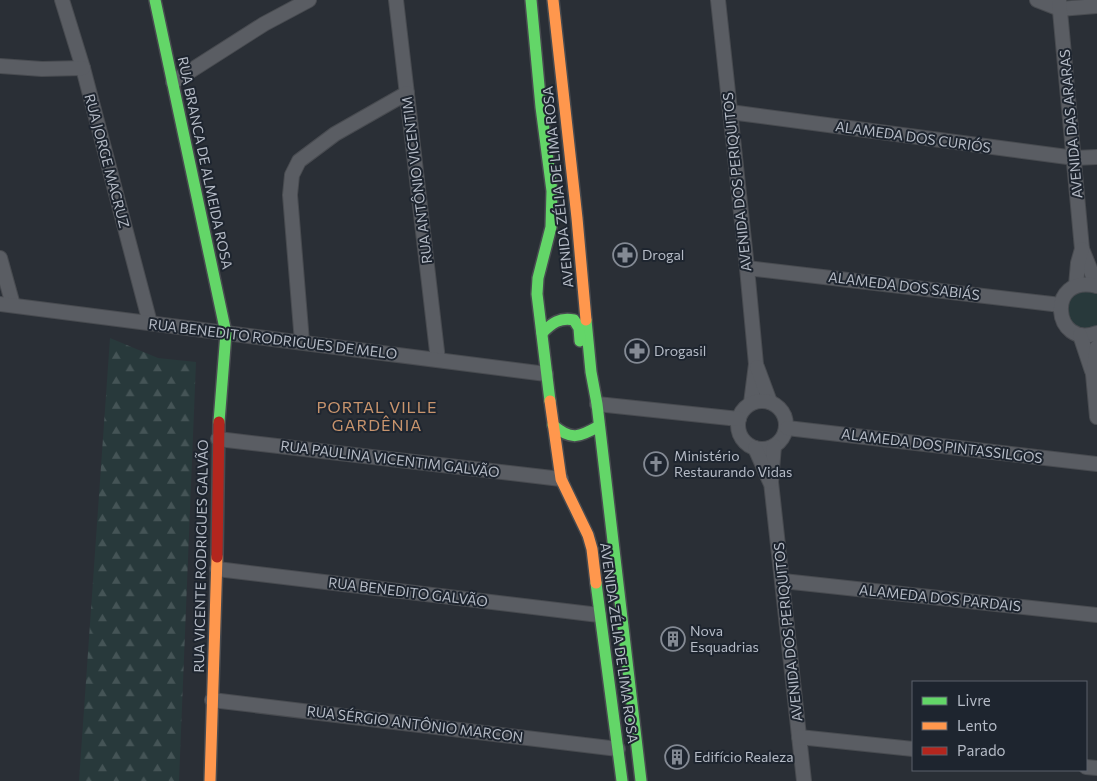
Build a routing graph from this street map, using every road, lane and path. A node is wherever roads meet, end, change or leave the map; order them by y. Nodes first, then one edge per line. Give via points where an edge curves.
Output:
1 (62, 0) edge
2 (155, 0) edge
3 (309, 0) edge
4 (396, 0) edge
5 (531, 0) edge
6 (553, 0) edge
7 (718, 0) edge
8 (1037, 0) edge
9 (1059, 4) edge
10 (1097, 6) edge
11 (0, 66) edge
12 (83, 68) junction
13 (173, 82) junction
14 (407, 93) junction
15 (730, 112) junction
16 (1097, 157) edge
17 (1075, 158) junction
18 (1082, 249) junction
19 (0, 258) edge
20 (747, 268) junction
21 (1076, 285) junction
22 (1097, 286) edge
23 (7, 304) edge
24 (1060, 305) junction
25 (150, 323) junction
26 (226, 333) junction
27 (542, 333) junction
28 (1097, 333) edge
29 (1080, 335) junction
30 (302, 342) junction
31 (1097, 347) edge
32 (438, 360) junction
33 (756, 364) junction
34 (591, 372) junction
35 (546, 374) junction
36 (1093, 374) junction
37 (770, 402) junction
38 (751, 403) junction
39 (597, 404) junction
40 (1097, 417) edge
41 (739, 419) junction
42 (553, 425) junction
43 (599, 426) junction
44 (787, 428) junction
45 (218, 439) junction
46 (774, 446) junction
47 (754, 448) junction
48 (1097, 464) edge
49 (561, 479) junction
50 (771, 482) junction
51 (217, 569) junction
52 (783, 581) junction
53 (1097, 614) edge
54 (599, 615) junction
55 (212, 700) junction
56 (799, 737) junction
57 (618, 749) junction
58 (912, 749) edge
59 (210, 781) edge
60 (622, 781) edge
61 (640, 781) edge
62 (804, 781) edge

1 - 12 street, RUA JORGE MACRUZ
2 - 13 main road, RUA BRANCA DE ALMEIDA ROSA
3 - 13 street via 264,24
4 - 14 street, RUA ANTÔNIO VICENTIM
5 - 27 main road, AVENIDA ZÉLIA DE LIMA ROSA via 552,192 551,227 538,278
6 - 34 main road, AVENIDA ZÉLIA DE LIMA ROSA
7 - 15 street, AVENIDA DOS PERIQUITOS
8 - 9 street
9 - 10 street
9 - 17 street, AVENIDA DAS ARARAS
11 - 12 street
12 - 25 street, RUA JORGE MACRUZ
13 - 26 main road, RUA BRANCA DE ALMEIDA ROSA
14 - 30 street via 335,134 299,161 292,174 290,195
14 - 32 street, RUA ANTÔNIO VICENTIM
15 - 17 street, ALAMEDA DOS CURIÓS
15 - 20 street, AVENIDA DOS PERIQUITOS
16 - 17 street, ALAMEDA DOS CURIÓS
17 - 18 street, AVENIDA DAS ARARAS
18 - 21 street
18 - 22 street
19 - 23 street
20 - 24 street, ALAMEDA DOS SABIÁS
20 - 33 street, AVENIDA DOS PERIQUITOS
21 - 22 street
21 - 24 street
23 - 25 street, RUA BENEDITO RODRIGUES DE MELO
24 - 29 street via 1063,321
25 - 26 street, RUA BENEDITO RODRIGUES DE MELO
26 - 30 street, RUA BENEDITO RODRIGUES DE MELO
26 - 45 main road, RUA VICENTE RODRIGUES GALVÃO
27 - 34 main road, AVENIDA ZÉLIA DE LIMA ROSA via 558,319 574,320 579,328 582,359
27 - 35 main road, AVENIDA ZÉLIA DE LIMA ROSA
28 - 29 street
29 - 36 street
30 - 32 street, RUA BENEDITO RODRIGUES DE MELO
31 - 36 street
32 - 35 street, RUA BENEDITO RODRIGUES DE MELO
33 - 37 street
33 - 38 street
34 - 39 main road, AVENIDA ZÉLIA DE LIMA ROSA
35 - 42 main road, AVENIDA ZÉLIA DE LIMA ROSA
36 - 40 street
37 - 38 street
37 - 44 street via 783,412
38 - 41 street
39 - 41 street
39 - 43 main road, AVENIDA ZÉLIA DE LIMA ROSA
41 - 47 street via 739,433
42 - 43 main road via 562,434 570,436 584,434
42 - 49 main road, AVENIDA ZÉLIA DE LIMA ROSA
43 - 61 main road, AVENIDA ZÉLIA DE LIMA ROSA
44 - 46 street via 780,442
44 - 48 street, ALAMEDA DOS PINTASSILGOS
45 - 49 street, RUA PAULINA VICENTIM GALVÃO
45 - 51 main road, RUA VICENTE RODRIGUES GALVÃO
46 - 47 street
46 - 50 street
47 - 50 street
49 - 54 main road, AVENIDA ZÉLIA DE LIMA ROSA via 592,549
50 - 52 street, AVENIDA DOS PERIQUITOS
51 - 54 street, RUA BENEDITO GALVÃO
51 - 55 main road, RUA VICENTE RODRIGUES GALVÃO
52 - 53 street, ALAMEDA DOS PARDAIS
52 - 56 street, AVENIDA DOS PERIQUITOS
54 - 57 main road, AVENIDA ZÉLIA DE LIMA ROSA
55 - 57 street, RUA SÉRGIO ANTÔNIO MARCON
55 - 59 main road, RUA VICENTE RODRIGUES GALVÃO
56 - 58 street
56 - 62 street, AVENIDA DOS PERIQUITOS
57 - 60 main road, AVENIDA ZÉLIA DE LIMA ROSA

